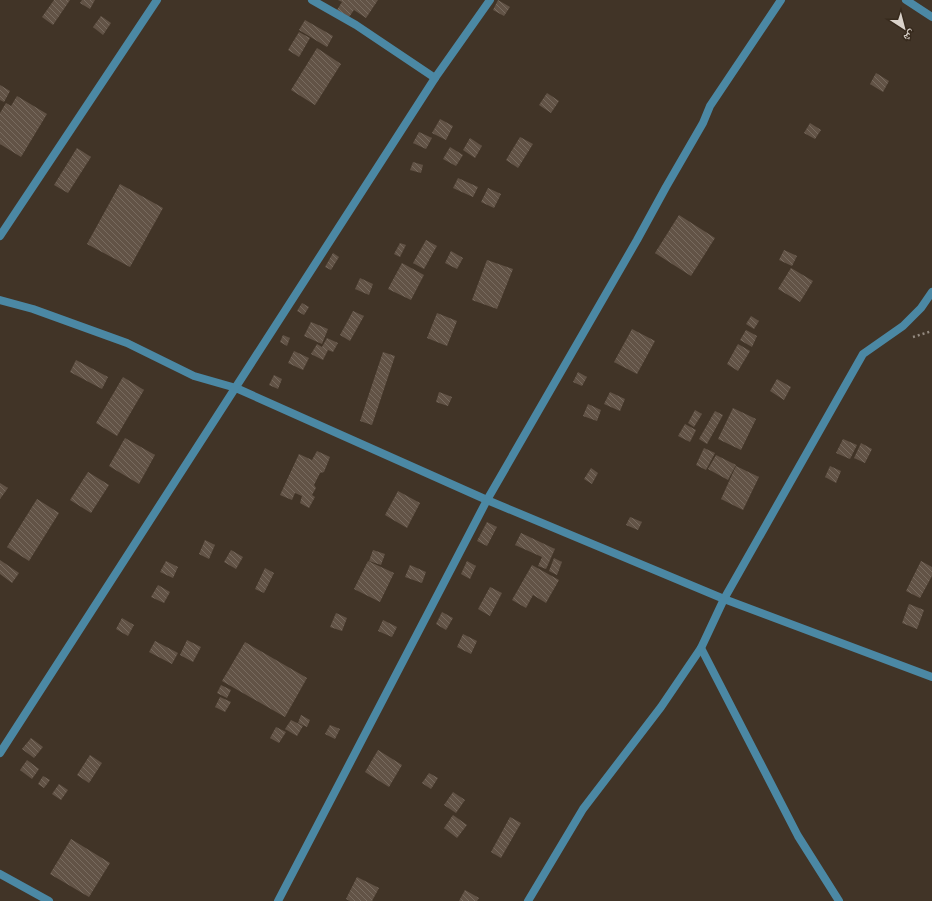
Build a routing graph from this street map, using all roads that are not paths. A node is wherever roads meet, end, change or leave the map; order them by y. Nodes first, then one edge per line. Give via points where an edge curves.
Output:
1 (157, 0) edge
2 (312, 0) edge
3 (490, 0) edge
4 (781, 0) edge
5 (906, 0) edge
6 (932, 17) edge
7 (435, 78) junction
8 (0, 236) edge
9 (932, 292) edge
10 (0, 300) edge
11 (236, 388) junction
12 (487, 500) junction
13 (724, 599) junction
14 (701, 648) junction
15 (932, 677) edge
16 (0, 752) edge
17 (0, 874) edge
18 (49, 901) edge
19 (278, 901) edge
20 (528, 901) edge
21 (839, 901) edge

1 - 8 street
2 - 7 street
3 - 7 street
4 - 12 street via 710,106 637,240
5 - 6 street
7 - 11 street
9 - 13 street via 921,308 903,326 863,354
10 - 11 street via 33,309 127,344 194,376
11 - 12 street
11 - 16 street
12 - 13 street
12 - 19 street
13 - 14 street
13 - 15 street
14 - 20 street via 583,809
14 - 21 street via 798,836
17 - 18 street

